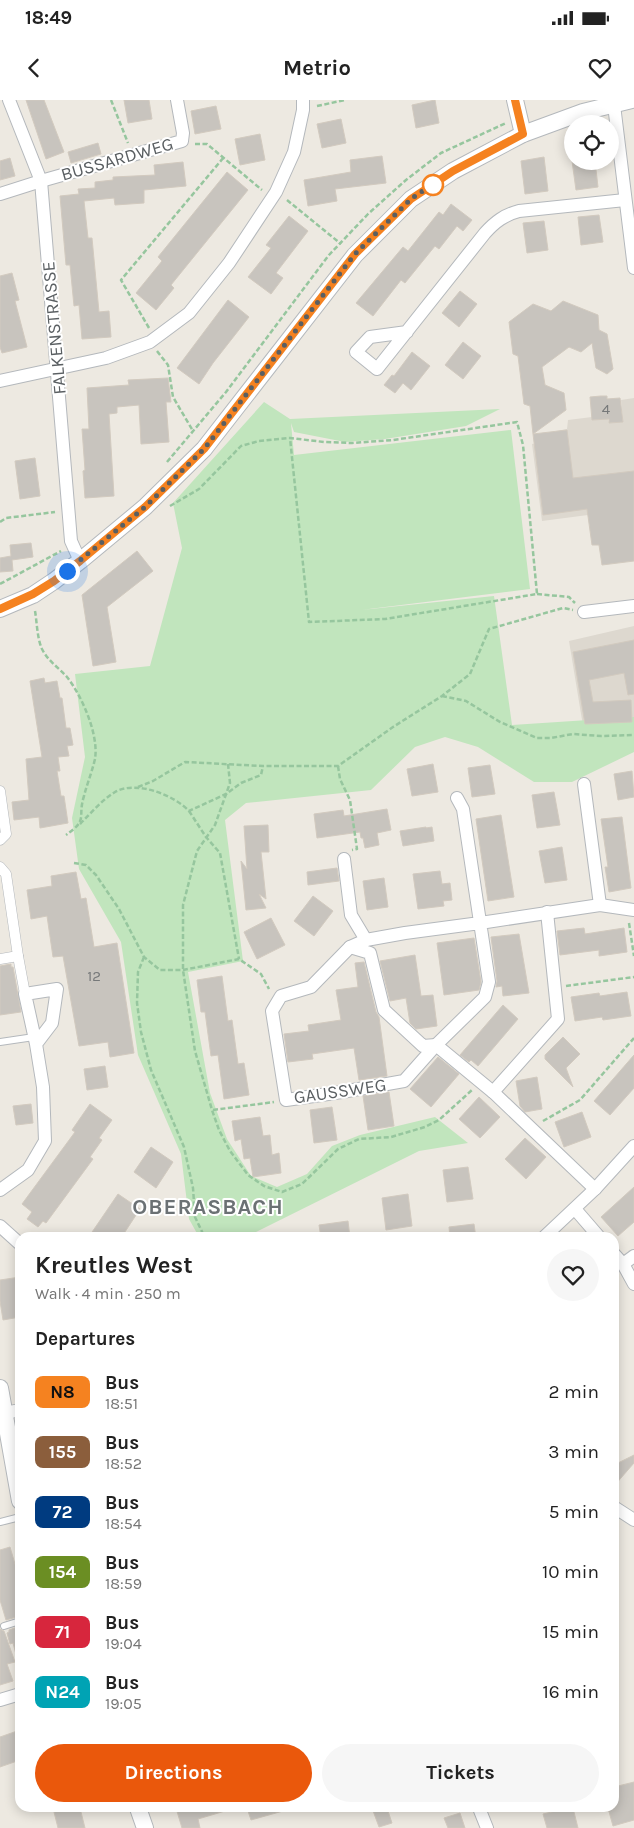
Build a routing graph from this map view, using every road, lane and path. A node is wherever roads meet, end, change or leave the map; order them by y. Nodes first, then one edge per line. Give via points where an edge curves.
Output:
1 (8, 100) edge
2 (111, 100) edge
3 (177, 100) edge
4 (345, 100) edge
5 (515, 100) edge
6 (632, 100) edge
7 (614, 104) junction
8 (303, 105) edge
9 (523, 134) junction
10 (182, 141) junction
11 (133, 155) junction
12 (224, 157) junction
13 (41, 180) junction
14 (276, 192) junction
15 (0, 194) edge
16 (624, 200) junction
17 (355, 254) junction
18 (634, 268) edge
19 (407, 332) dead end
20 (153, 341) junction
21 (57, 368) junction
22 (0, 381) edge
23 (290, 438) junction
24 (204, 449) junction
25 (166, 509) dead end
26 (70, 510) junction
27 (0, 522) edge
28 (73, 545) junction
29 (80, 561) junction
30 (0, 584) edge
31 (33, 594) junction
32 (537, 594) junction
33 (634, 606) edge
34 (0, 609) edge
35 (584, 612) junction
36 (442, 696) junction
37 (634, 735) edge
38 (228, 764) junction
39 (263, 766) junction
40 (338, 766) junction
41 (584, 784) dead end
42 (138, 788) junction
43 (0, 791) edge
44 (226, 794) junction
45 (457, 798) dead end
46 (189, 811) junction
47 (80, 825) junction
48 (66, 835) dead end
49 (206, 836) junction
50 (0, 840) edge
51 (197, 851) dead end
52 (344, 859) joint
53 (74, 863) dead end
54 (0, 867) edge
55 (600, 905) junction
56 (630, 910) edge
57 (547, 912) junction
58 (480, 923) junction
59 (366, 940) junction
60 (350, 947) junction
61 (18, 956) junction
62 (634, 956) edge
63 (144, 957) junction
64 (0, 959) edge
65 (239, 959) junction
66 (634, 977) edge
67 (555, 987) junction
68 (25, 994) junction
69 (281, 996) junction
70 (634, 1038) edge
71 (35, 1040) junction
72 (0, 1042) edge
73 (436, 1045) junction
74 (492, 1092) junction
75 (286, 1100) junction
76 (212, 1110) dead end
77 (533, 1131) junction
78 (634, 1146) edge
79 (596, 1189) junction
80 (0, 1190) edge
81 (575, 1209) junction
82 (0, 1226) edge
83 (202, 1232) edge
84 (549, 1232) edge
85 (595, 1232) edge
86 (15, 1240) edge
87 (634, 1256) edge
88 (619, 1260) edge
89 (623, 1264) junction
90 (634, 1284) edge
91 (0, 1388) edge
92 (12, 1412) edge
93 (15, 1445) edge
94 (619, 1511) edge
95 (15, 1518) edge
96 (634, 1520) edge
97 (0, 1522) edge
98 (15, 1622) edge
99 (4, 1626) dead end
100 (15, 1696) edge
101 (0, 1700) edge
102 (139, 1812) edge
103 (481, 1812) edge
104 (145, 1828) edge
105 (487, 1828) edge

1 - 13 street, FALKENSTRASSE
2 - 11 path
3 - 10 street, BUSSARDWEG
4 - 8 path
5 - 9 street
6 - 7 street
7 - 9 street
7 - 16 street
8 - 14 street via 294,152
9 - 17 street via 453,171 411,199
10 - 11 street, BUSSARDWEG
10 - 12 path via 189,145 208,144
11 - 13 street, BUSSARDWEG
12 - 14 path via 265,192
12 - 20 path via 121,280
13 - 15 street, BUSSARDWEG
13 - 21 street, FALKENSTRASSE
14 - 17 path
14 - 20 street via 229,263 189,313
16 - 18 street
16 - 19 street via 507,214 485,233
17 - 24 street
20 - 21 street via 106,358
20 - 24 path via 168,365 173,397
21 - 22 street
21 - 26 street, FALKENSTRASSE
23 - 25 path via 241,446 199,489
23 - 32 path via 343,443 393,440 517,422 523,445
23 - 32 path via 309,622 385,619
24 - 29 street via 145,507
26 - 27 path via 6,518
26 - 28 street, FALKENSTRASSE
28 - 29 street, FALKENSTRASSE
28 - 30 path
29 - 31 street
31 - 34 street
31 - 47 path via 41,647 76,691 95,746 95,759 80,808
32 - 35 path via 569,597
33 - 35 street
35 - 36 path via 563,608 489,628 470,674
36 - 37 path via 466,701 500,722 537,738 573,734
36 - 40 path
38 - 39 path
38 - 42 path via 185,762
38 - 44 path via 230,783
39 - 40 path
39 - 44 path via 261,775 241,783
40 - 52 path via 350,800 357,849 344,851
41 - 55 street
42 - 46 path via 165,794 181,802
42 - 47 path via 116,791
43 - 50 street via 6,834
44 - 46 path
44 - 49 path via 215,826
45 - 58 street, GAUSSWEG via 463,809
46 - 49 path
47 - 48 path
49 - 51 path
49 - 65 path via 220,853
52 - 59 street via 351,915
53 - 63 path via 86,864 105,887
54 - 61 street via 6,874
55 - 56 street
55 - 57 street
56 - 62 path
57 - 58 street
57 - 67 street
58 - 59 street
58 - 73 street, GAUSSWEG via 489,982 485,997
59 - 60 street
60 - 69 street via 311,987
60 - 73 street via 370,953 384,1010 423,1046
61 - 64 street
61 - 68 street
63 - 65 path via 160,970 183,970
63 - 83 path via 138,972 137,1003 141,1032 151,1070 184,1147 193,1188 195,1217
65 - 69 path via 261,974 271,992
66 - 67 path
67 - 74 street via 558,1019
68 - 71 street
68 - 71 street via 57,989 52,1024
69 - 75 street, GAUSSWEG via 272,1012
70 - 77 path via 580,1100 544,1120
71 - 72 lane
71 - 80 street via 43,1088 46,1141 28,1170
73 - 74 street
73 - 75 street, GAUSSWEG via 404,1081
74 - 77 street
75 - 76 path
77 - 79 street
78 - 79 street
79 - 81 street
81 - 84 street
81 - 85 street
82 - 86 street
87 - 89 street
88 - 89 street
89 - 90 street
91 - 92 street
92 - 93 street
94 - 96 street
95 - 97 lane
98 - 99 lane
100 - 101 street
102 - 104 street
103 - 105 street

